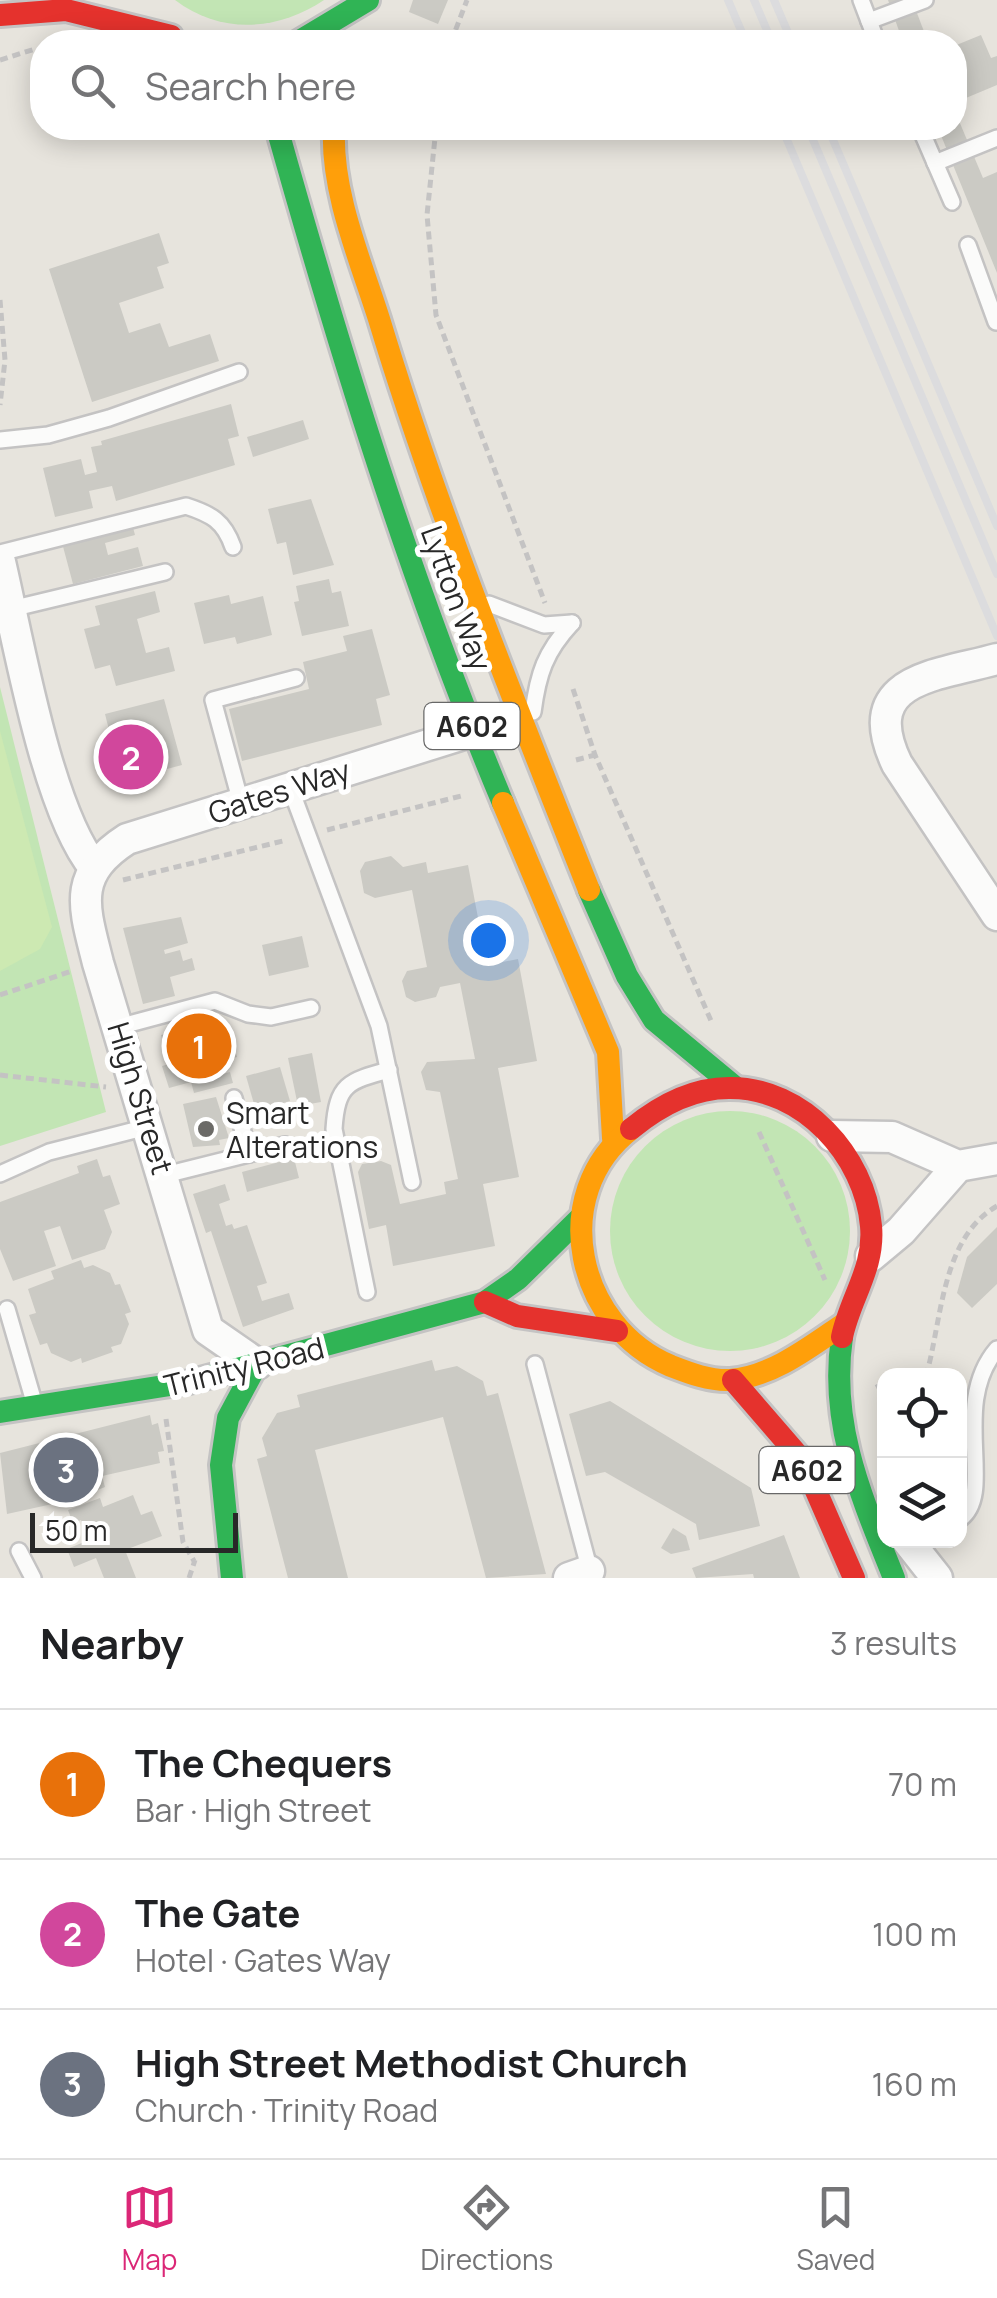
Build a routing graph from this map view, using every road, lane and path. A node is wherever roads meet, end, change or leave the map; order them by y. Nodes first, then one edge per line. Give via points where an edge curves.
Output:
1 (142, 0) edge
2 (369, 0) edge
3 (467, 0) edge
4 (861, 0) edge
5 (925, 0) edge
6 (0, 16) edge
7 (870, 20) junction
8 (359, 28) dead end
9 (145, 30) edge
10 (170, 30) edge
11 (318, 30) edge
12 (456, 30) edge
13 (873, 30) edge
14 (30, 50) edge
15 (0, 60) edge
16 (997, 138) edge
17 (280, 140) edge
18 (334, 140) edge
19 (435, 140) edge
20 (925, 140) edge
21 (935, 163) junction
22 (952, 202) dead end
23 (968, 245) dead end
24 (997, 272) edge
25 (980, 278) junction
26 (0, 300) edge
27 (996, 322) edge
28 (238, 372) dead end
29 (0, 405) edge
30 (0, 440) edge
31 (233, 547) dead end
32 (0, 553) edge
33 (0, 562) edge
34 (164, 572) dead end
35 (471, 596) junction
36 (546, 603) dead end
37 (11, 609) junction
38 (997, 659) edge
39 (296, 678) dead end
40 (573, 688) dead end
41 (473, 731) junction
42 (529, 742) junction
43 (594, 755) junction
44 (576, 760) dead end
45 (290, 787) junction
46 (463, 796) dead end
47 (241, 803) junction
48 (318, 832) dead end
49 (297, 837) dead end
50 (94, 867) junction
51 (997, 914) edge
52 (98, 963) junction
53 (0, 995) edge
54 (311, 1008) dead end
55 (118, 1027) junction
56 (714, 1028) dead end
57 (389, 1070) junction
58 (0, 1075) edge
59 (134, 1081) junction
60 (736, 1088) junction
61 (234, 1098) dead end
62 (147, 1127) junction
63 (758, 1132) dead end
64 (832, 1136) junction
65 (613, 1138) junction
66 (284, 1145) dead end
67 (249, 1154) junction
68 (997, 1159) edge
69 (958, 1166) junction
70 (0, 1174) edge
71 (165, 1175) junction
72 (412, 1182) dead end
73 (997, 1206) edge
74 (578, 1219) junction
75 (871, 1256) junction
76 (827, 1283) dead end
77 (367, 1292) dead end
78 (484, 1302) junction
79 (7, 1309) dead end
80 (845, 1323) junction
81 (208, 1330) junction
82 (617, 1332) junction
83 (997, 1349) edge
84 (19, 1351) junction
85 (0, 1354) edge
86 (257, 1364) junction
87 (535, 1364) dead end
88 (928, 1368) edge
89 (733, 1380) junction
90 (189, 1382) junction
91 (35, 1406) junction
92 (165, 1410) dead end
93 (0, 1412) edge
94 (967, 1507) edge
95 (877, 1525) edge
96 (885, 1548) edge
97 (914, 1548) edge
98 (19, 1551) dead end
99 (194, 1561) dead end
100 (584, 1576) edge
101 (33, 1578) edge
102 (232, 1578) edge
103 (854, 1578) edge
104 (894, 1578) edge
105 (937, 1578) edge

1 - 10 main road
2 - 8 main road
2 - 11 main road
3 - 12 path
4 - 7 lane
5 - 7 lane
6 - 9 main road via 72,10
7 - 13 lane
14 - 15 path
16 - 21 lane
17 - 41 main road, Lytton Way / A602 via 354,395
18 - 35 main road, Lytton Way / A602 via 358,251
19 - 36 path via 427,215 436,315
20 - 21 lane
21 - 22 lane
23 - 25 lane
24 - 25 lane
25 - 27 lane
26 - 29 path
28 - 30 lane via 109,418
31 - 32 lane via 226,528 209,513 186,506
33 - 37 street
34 - 37 lane
35 - 42 main road, Lytton Way / A602
35 - 42 lane via 544,625 572,623 538,671
37 - 50 street via 75,844
38 - 51 street via 910,682 884,718 886,743
39 - 47 lane via 213,700
40 - 43 path
41 - 45 street, Gates Way
41 - 65 main road, Lytton Way / A602 via 608,1052
42 - 60 main road, Lytton Way / A602 via 636,992 674,1040
43 - 44 path
43 - 56 path
45 - 47 street, Gates Way
45 - 57 lane via 379,1026
46 - 48 path
47 - 50 street, Gates Way via 127,839
49 - 50 path via 134,881
50 - 52 street, High Street via 83,902
52 - 53 path
52 - 55 street, High Street
54 - 55 lane via 271,1016 215,1001
55 - 59 street, High Street
57 - 72 lane
57 - 77 lane via 355,1080 336,1103 334,1129
58 - 59 path via 96,1089
59 - 62 street, High Street
60 - 64 main road, Lytton Way / A602 via 793,1103
60 - 65 main road, Lytton Way / A602 via 681,1097
61 - 67 lane
62 - 70 lane via 48,1152
62 - 71 street, High Street
63 - 76 path
64 - 69 street via 892,1137
64 - 75 main road, Lytton Way / A602 via 859,1176
65 - 74 main road, Lytton Way / A602
66 - 67 lane
67 - 71 lane
68 - 69 street
69 - 75 street
71 - 81 street, High Street
73 - 88 path via 974,1225 958,1252
74 - 78 main road, Trinity Road via 518,1279
74 - 82 main road via 592,1291
75 - 80 main road, Lytton Way / A602
78 - 82 main road via 517,1316
78 - 86 main road, Trinity Road
79 - 84 lane
80 - 89 main road via 784,1361
80 - 95 main road, Lytton Way / A602 via 841,1427
81 - 86 street
81 - 90 street
82 - 89 main road via 670,1368
83 - 94 lane via 982,1367 975,1396 979,1479
84 - 85 lane
84 - 91 lane
86 - 90 main road, Trinity Road
86 - 102 main road via 228,1418 220,1465
87 - 100 lane
89 - 103 main road, A602 via 803,1462
90 - 91 main road, Trinity Road
91 - 93 main road, Trinity Road
92 - 99 path via 182,1542
96 - 104 main road, Lytton Way / A602
97 - 105 street
98 - 101 lane

